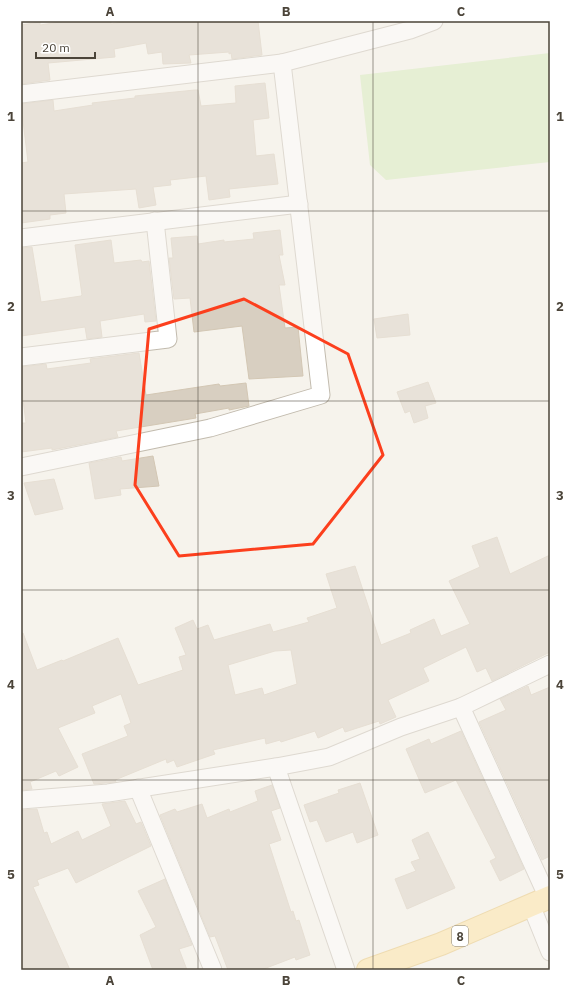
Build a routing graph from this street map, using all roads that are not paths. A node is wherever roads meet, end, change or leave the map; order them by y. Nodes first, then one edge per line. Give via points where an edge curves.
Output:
1 (434, 21) edge
2 (282, 63) junction
3 (21, 94) edge
4 (299, 204) junction
5 (155, 221) junction
6 (21, 238) edge
7 (21, 357) edge
8 (21, 467) edge
9 (550, 664) edge
10 (461, 707) junction
11 (276, 767) junction
12 (138, 788) junction
13 (21, 800) edge
14 (543, 900) edge
15 (550, 952) edge
16 (213, 970) edge
17 (346, 970) edge
18 (368, 970) edge

1 - 2 street via 410,30
2 - 3 street
2 - 4 street
4 - 5 street
4 - 8 street via 321,395 210,428
5 - 6 street
5 - 7 street via 168,339
9 - 10 street
10 - 11 street via 329,757
10 - 14 street
11 - 12 street
11 - 17 street
12 - 13 street
12 - 16 street
14 - 15 street
14 - 18 main road, 8 via 441,944

